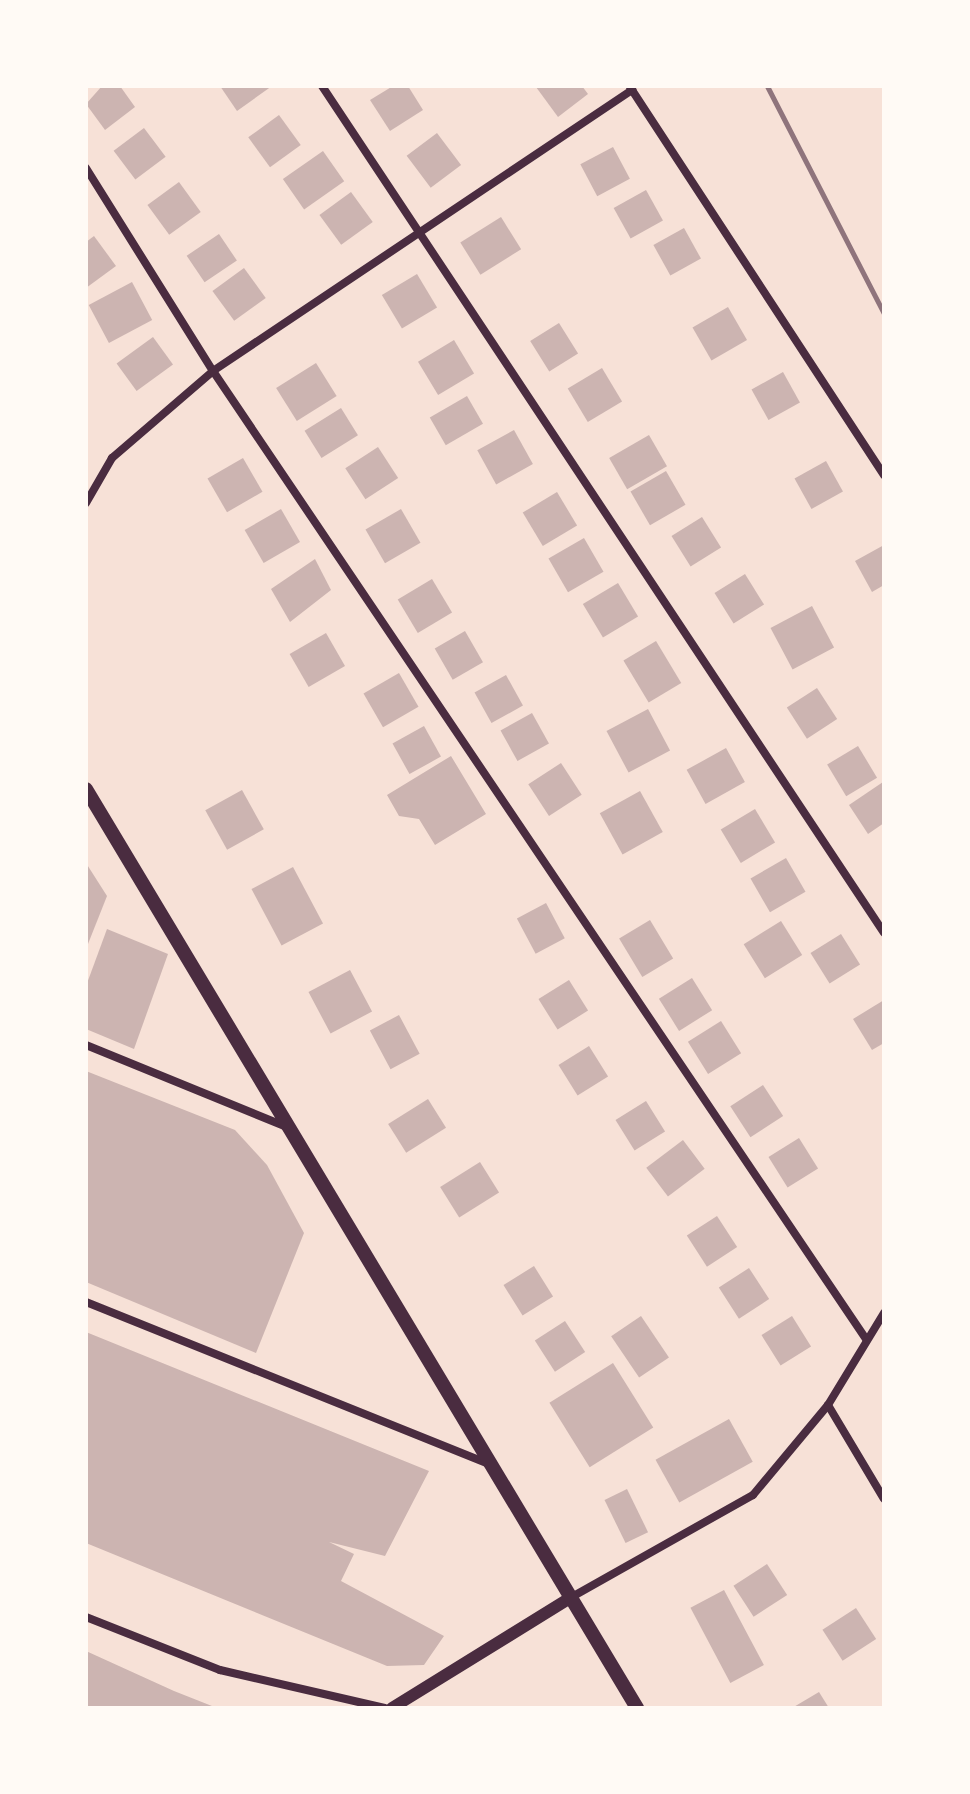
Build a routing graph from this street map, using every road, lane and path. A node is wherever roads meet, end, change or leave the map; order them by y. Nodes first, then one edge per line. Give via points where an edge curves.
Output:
1 (322, 86) edge
2 (630, 88) edge
3 (86, 168) edge
4 (420, 237) junction
5 (213, 371) junction
6 (884, 475) edge
7 (86, 503) edge
8 (86, 789) edge
9 (884, 933) edge
10 (86, 1045) edge
11 (289, 1128) junction
12 (86, 1302) edge
13 (884, 1313) edge
14 (866, 1339) junction
15 (828, 1405) junction
16 (491, 1464) junction
17 (884, 1499) edge
18 (570, 1598) junction
19 (86, 1617) edge
20 (385, 1708) edge
21 (392, 1708) edge
22 (637, 1708) edge

1 - 4 street
2 - 4 street
2 - 6 street
3 - 5 street
4 - 5 street
4 - 9 street
5 - 7 street via 112,458
5 - 14 street
8 - 11 main road
10 - 11 street
11 - 16 main road
12 - 16 street
13 - 14 street
14 - 15 street
15 - 17 street
15 - 18 street via 753,1495
16 - 18 main road
18 - 21 street
18 - 22 main road
19 - 20 street via 220,1670

